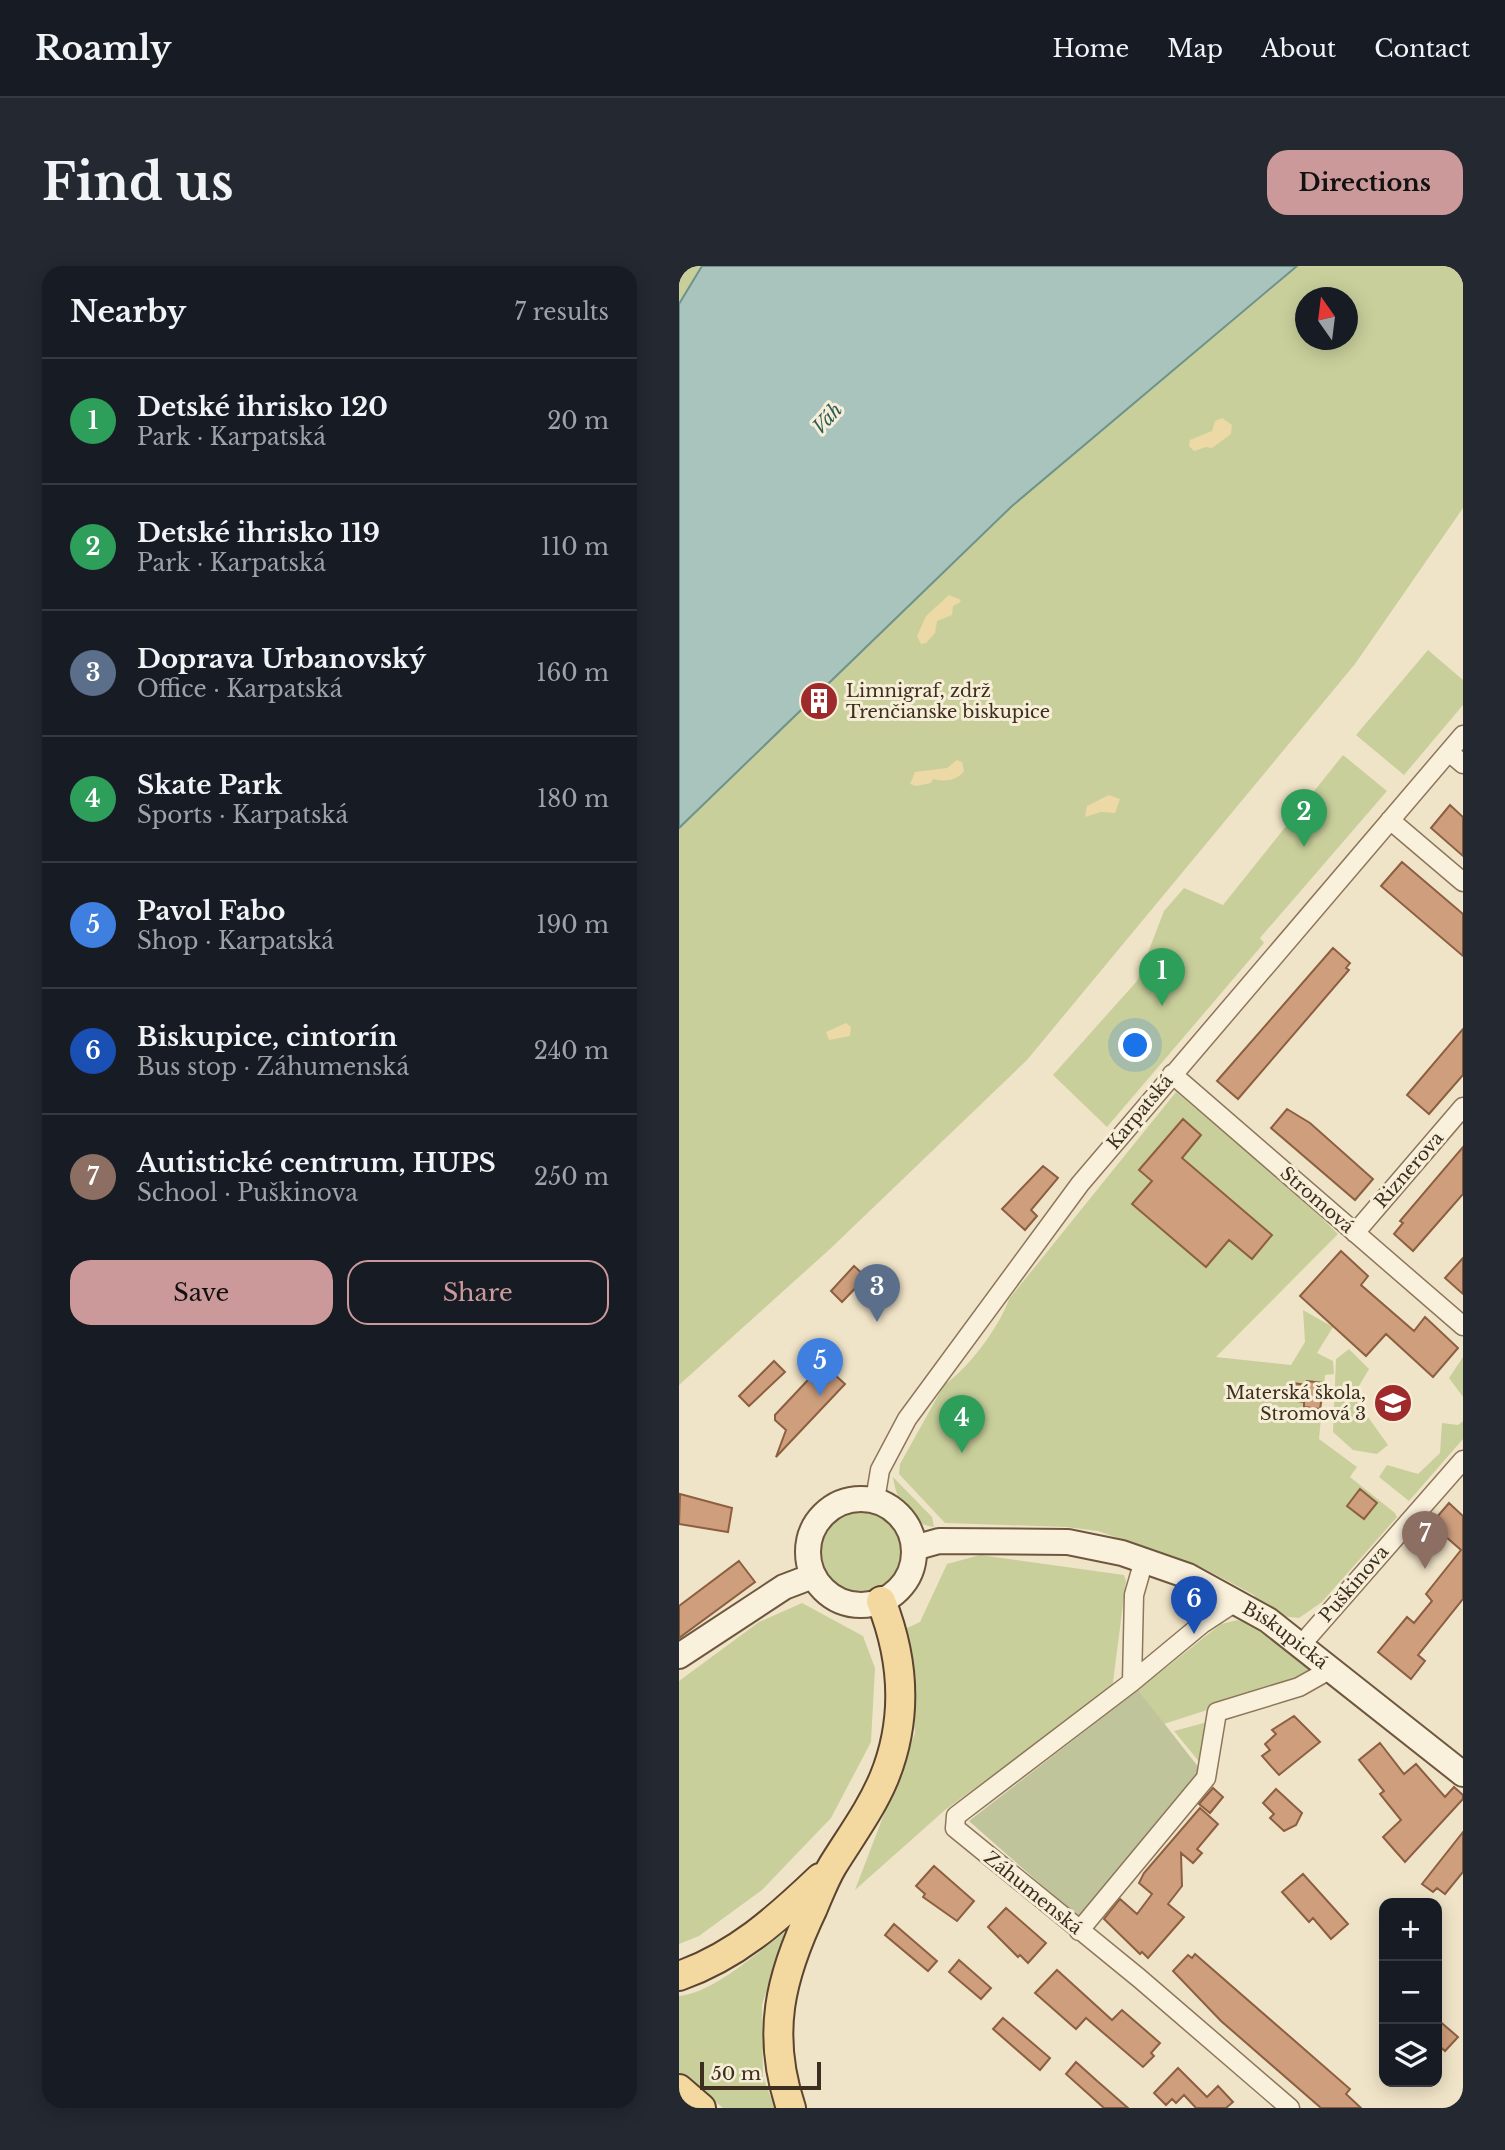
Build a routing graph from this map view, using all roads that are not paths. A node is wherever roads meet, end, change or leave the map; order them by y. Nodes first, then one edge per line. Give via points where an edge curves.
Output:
1 (1463, 735) edge
2 (1449, 752) junction
3 (1463, 764) edge
4 (1390, 820) junction
5 (1463, 882) edge
6 (1172, 1074) junction
7 (1463, 1107) edge
8 (1355, 1233) junction
9 (1463, 1326) edge
10 (1463, 1460) edge
11 (875, 1500) junction
12 (914, 1548) junction
13 (1144, 1560) junction
14 (813, 1576) junction
15 (881, 1601) junction
16 (1237, 1601) junction
17 (1301, 1645) junction
18 (679, 1656) edge
19 (1331, 1669) junction
20 (1132, 1682) junction
21 (1463, 1774) edge
22 (832, 1867) junction
23 (1079, 1931) junction
24 (679, 1976) edge
25 (679, 2090) edge
26 (701, 2108) edge
27 (791, 2108) edge
28 (1290, 2108) edge

1 - 2 street, Karpatská
2 - 3 street
2 - 4 street, Karpatská
4 - 5 street
4 - 6 street, Karpatská
6 - 8 street, Stromová
6 - 11 street, Karpatská via 1080,1184 907,1419 880,1470
7 - 8 street, Riznerova
8 - 9 street, Stromová
10 - 17 street, Puškinova
11 - 12 street via 899,1514 910,1530
11 - 14 street via 849,1500 821,1517 808,1545
12 - 13 street, Biskupická via 939,1541 1030,1540 1101,1548
12 - 15 street via 908,1577
13 - 16 street, Biskupická
13 - 20 street via 1134,1595
14 - 15 street via 841,1601 860,1605
14 - 18 street via 784,1587
15 - 22 main road via 896,1646 901,1685 894,1745 869,1808
16 - 17 street, Biskupická
16 - 20 street, Záhumenská
17 - 19 street, Biskupická
19 - 21 street, Biskupická
19 - 23 street via 1299,1687 1217,1712 1206,1777
20 - 23 street, Záhumenská via 956,1816 955,1828
22 - 24 main road via 753,1938 707,1966
22 - 27 main road via 785,1975 778,2012 783,2085
23 - 28 street, Záhumenská
25 - 26 main road

